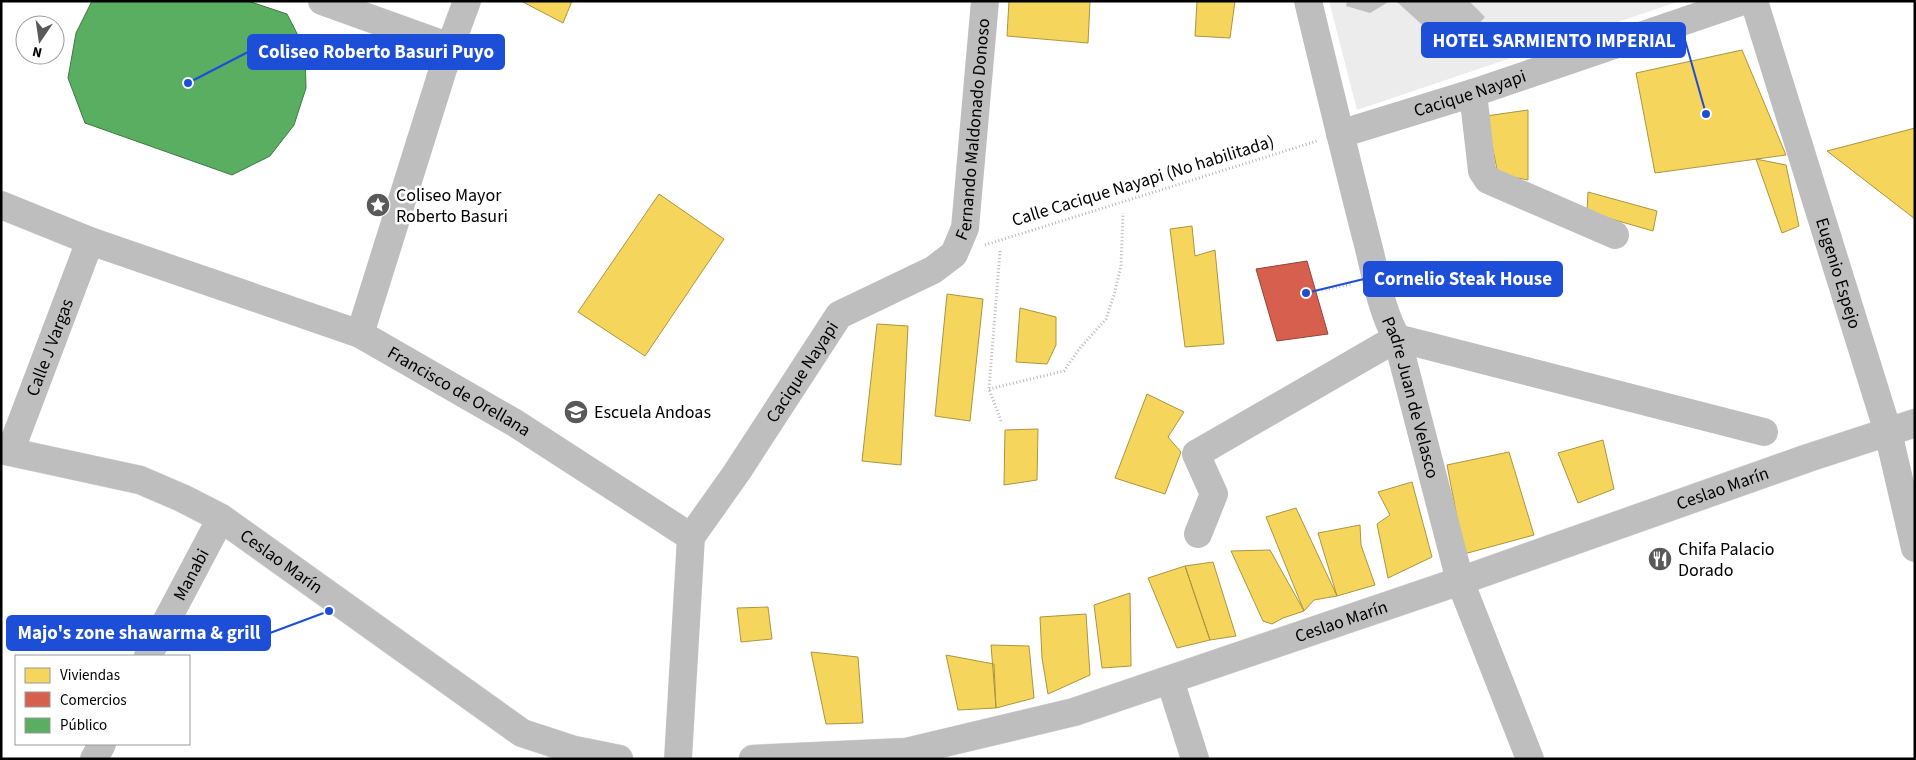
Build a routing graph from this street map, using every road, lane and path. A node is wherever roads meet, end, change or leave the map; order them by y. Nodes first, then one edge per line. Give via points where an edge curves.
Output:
1 (322, 1) edge
2 (467, 1) edge
3 (985, 1) edge
4 (1308, 1) edge
5 (1743, 1) edge
6 (1754, 1) edge
7 (450, 47) junction
8 (1473, 93) junction
9 (1340, 134) junction
10 (1, 205) edge
11 (1123, 213) dead end
12 (1615, 235) dead end
13 (90, 241) junction
14 (1000, 251) dead end
15 (954, 254) junction
16 (360, 334) junction
17 (1397, 338) junction
18 (989, 389) junction
19 (1001, 421) dead end
20 (1915, 423) edge
21 (1764, 432) dead end
22 (1888, 432) junction
23 (6, 451) edge
24 (221, 518) junction
25 (1198, 534) dead end
26 (691, 537) junction
27 (1915, 548) edge
28 (1460, 580) junction
29 (149, 655) edge
30 (1170, 680) junction
31 (101, 745) edge
32 (906, 755) edge
33 (94, 759) edge
34 (619, 759) edge
35 (678, 759) edge
36 (753, 759) edge
37 (1195, 759) edge
38 (1530, 759) edge

1 - 7 street
2 - 7 street
3 - 15 street, Fernando Maldonado Donoso via 965,228
4 - 9 street, Padre Juan de Velasco
5 - 8 street, Cacique Nayapi
6 - 22 street, Eugenio Espejo
7 - 16 street
8 - 9 street, Cacique Nayapi
8 - 12 street via 1482,172 1488,180
9 - 15 path, Calle Cacique Nayapi (No habilitada)
9 - 17 street, Padre Juan de Velasco via 1390,325
10 - 13 street, Francisco de Orellana
11 - 18 path via 1121,266 1106,319 1064,371
13 - 16 street, Francisco de Orellana
13 - 23 street, Calle J Vargas
14 - 18 path
15 - 26 street, Cacique Nayapi via 934,270 838,315
16 - 26 street, Francisco de Orellana via 515,423
17 - 21 street
17 - 25 street via 1196,454 1214,494
17 - 28 street, Padre Juan de Velasco
18 - 19 path
20 - 22 street, Ceslao Marín
22 - 27 street, Eugenio Espejo
22 - 28 street, Ceslao Marín
23 - 24 street, Ceslao Marín via 140,480
24 - 29 street, Manabi
24 - 34 street, Ceslao Marín via 522,733 574,750
26 - 35 street
28 - 30 street, Ceslao Marín
28 - 38 street, Padre Juan de Velasco
30 - 32 street, Ceslao Marín via 1074,712
30 - 37 street
31 - 33 street
32 - 36 street, Ceslao Marín

